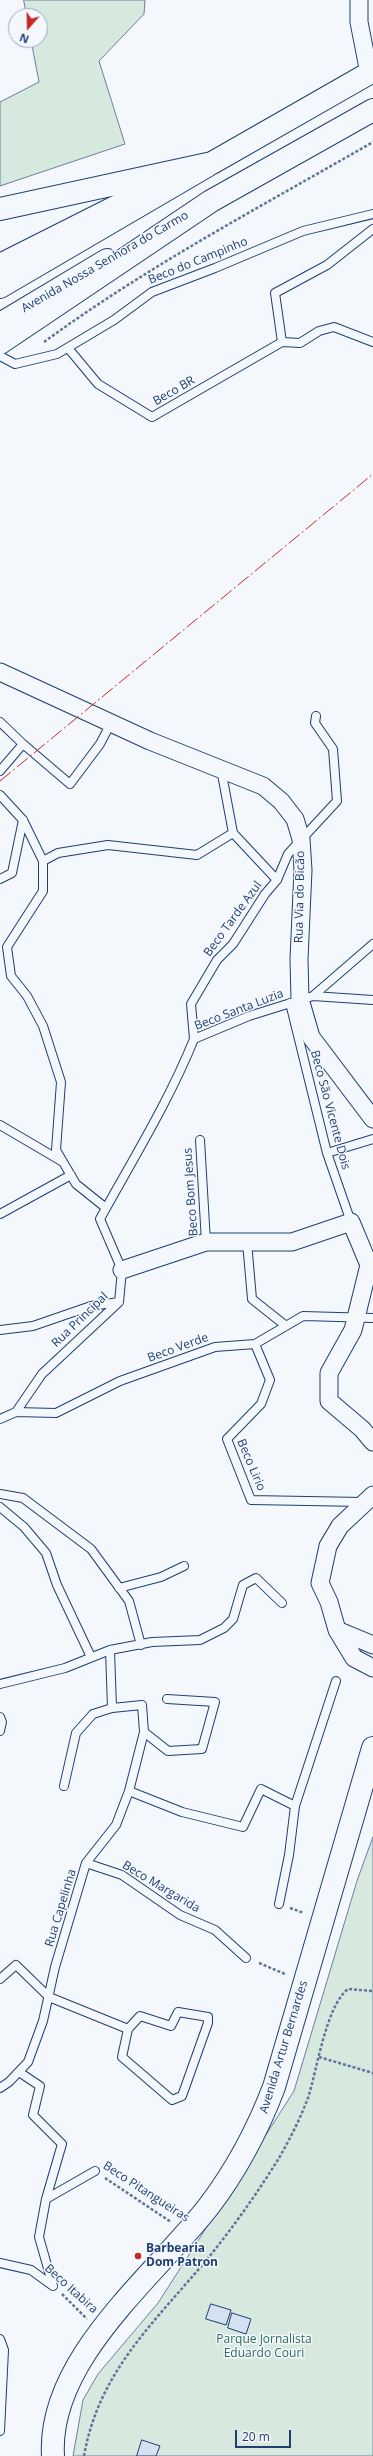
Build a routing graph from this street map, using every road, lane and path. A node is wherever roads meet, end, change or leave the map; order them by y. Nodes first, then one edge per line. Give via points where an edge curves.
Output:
1 (359, 0) edge
2 (371, 72) edge
3 (373, 110) edge
4 (373, 142) edge
5 (212, 163) junction
6 (210, 201) junction
7 (0, 209) edge
8 (373, 214) edge
9 (373, 229) edge
10 (0, 265) edge
11 (0, 287) edge
12 (0, 324) edge
13 (282, 342) junction
14 (373, 342) edge
15 (0, 343) edge
16 (40, 346) dead end
17 (68, 348) junction
18 (0, 356) edge
19 (0, 672) edge
20 (316, 716) dead end
21 (0, 722) edge
22 (111, 723) junction
23 (23, 744) junction
24 (221, 768) junction
25 (0, 771) edge
26 (0, 795) edge
27 (23, 820) junction
28 (233, 833) junction
29 (301, 839) junction
30 (42, 861) junction
31 (0, 879) edge
32 (277, 880) junction
33 (373, 944) edge
34 (301, 999) junction
35 (373, 1000) edge
36 (194, 1039) junction
37 (373, 1119) edge
38 (0, 1125) edge
39 (373, 1139) edge
40 (200, 1140) dead end
41 (327, 1153) junction
42 (64, 1163) junction
43 (71, 1175) junction
44 (106, 1208) junction
45 (0, 1214) edge
46 (100, 1219) joint
47 (351, 1222) junction
48 (206, 1242) junction
49 (247, 1242) junction
50 (122, 1270) junction
51 (119, 1302) junction
52 (355, 1318) junction
53 (373, 1318) edge
54 (286, 1326) junction
55 (0, 1330) edge
56 (255, 1344) junction
57 (16, 1412) junction
58 (0, 1419) edge
59 (373, 1442) edge
60 (0, 1494) edge
61 (369, 1498) edge
62 (0, 1507) edge
63 (184, 1566) dead end
64 (119, 1588) junction
65 (282, 1603) dead end
66 (337, 1630) junction
67 (141, 1644) junction
68 (373, 1645) edge
69 (110, 1650) junction
70 (91, 1658) junction
71 (373, 1668) edge
72 (336, 1681) dead end
73 (0, 1684) edge
74 (167, 1699) dead end
75 (112, 1708) junction
76 (0, 1717) edge
77 (0, 1730) edge
78 (144, 1732) junction
79 (373, 1748) edge
80 (64, 1786) dead end
81 (129, 1791) junction
82 (295, 1806) junction
83 (86, 1863) junction
84 (279, 1904) joint
85 (324, 1920) junction
86 (246, 1958) joint
87 (0, 1979) edge
88 (304, 1982) junction
89 (49, 1997) junction
90 (128, 2029) junction
91 (319, 2057) dead end
92 (19, 2072) junction
93 (373, 2073) edge
94 (0, 2088) edge
95 (95, 2171) joint
96 (46, 2200) junction
97 (186, 2232) junction
98 (0, 2263) edge
99 (54, 2286) junction
100 (100, 2332) junction
101 (0, 2339) edge
102 (1, 2376) edge
103 (0, 2431) edge
104 (53, 2456) edge

1 - 2 street via 359,22
2 - 5 main road
3 - 6 main road
4 - 16 path via 189,247 83,314
5 - 7 main road
5 - 10 main road via 188,170
5 - 11 main road
6 - 12 main road, Avenida Nossa Senhora do Carmo
6 - 15 main road
8 - 17 lane, Beco do Campinho via 302,231 152,292 114,320
9 - 13 lane via 327,265 275,294
13 - 14 lane via 300,343 318,331 334,328
13 - 17 lane, Beco BR via 152,417 98,384
17 - 18 lane, Beco do Campinho via 57,354 15,364
19 - 22 street, Rua Via do Bicão
20 - 29 lane, Beco Tarde Azul via 315,723 333,749 337,801
21 - 23 lane
22 - 23 lane via 100,744 70,784
22 - 24 street, Rua Via do Bicão
23 - 25 lane
24 - 28 lane
24 - 29 street, Rua Via do Bicão via 263,786 281,801 295,819
26 - 27 lane
27 - 30 lane
27 - 31 lane via 12,873
28 - 30 lane via 197,855 108,845 58,853
28 - 32 lane
29 - 32 lane, Beco Tarde Azul via 288,854
29 - 34 street, Rua Via do Bicão
30 - 42 lane via 43,891 7,947 11,976 27,996 42,1026 61,1082 56,1150
32 - 36 lane, Beco Tarde Azul via 233,944 217,960 191,1004
33 - 34 lane
34 - 35 lane, Beco Santa Luzia
34 - 36 lane, Beco Santa Luzia via 249,1016
34 - 37 street, Rua Via do Bicão via 311,1037
34 - 41 lane, Beco São Vicente Dois
36 - 44 lane, Beco Santa Luzia via 176,1082
38 - 42 lane
39 - 41 lane
40 - 48 lane, Beco Bom Jesus
41 - 47 lane, Beco São Vicente Dois
42 - 43 lane
43 - 44 lane via 76,1184
43 - 45 lane
44 - 46 lane, Beco Santa Luzia
46 - 50 lane, Rua Principal
47 - 49 street via 292,1242
47 - 52 street via 369,1265
48 - 49 street
48 - 50 street
49 - 54 lane via 252,1299
50 - 51 lane, Rua Principal
51 - 55 lane via 91,1306 33,1326
51 - 57 lane, Rua Principal via 42,1374
52 - 53 lane, Beco Verde
52 - 54 lane, Beco Verde via 303,1316
52 - 59 street via 353,1330 329,1373 329,1401 362,1429
54 - 56 lane, Beco Verde
56 - 57 lane, Beco Verde via 215,1347 120,1381 56,1413
56 - 61 lane, Beco Lirio via 270,1380 261,1404 227,1439 251,1500
57 - 58 lane
60 - 64 lane via 23,1498 91,1549
61 - 66 street via 340,1526 328,1546 320,1583 329,1602
62 - 70 lane via 24,1527 46,1553
63 - 64 lane via 161,1577
64 - 67 lane via 129,1601
65 - 67 lane via 256,1578 243,1584 232,1619 224,1628 200,1640
66 - 68 street
66 - 71 street via 354,1658
67 - 69 lane
69 - 70 lane
69 - 75 lane
70 - 73 lane via 65,1668
72 - 82 lane
74 - 78 lane via 215,1702 202,1749 168,1751
75 - 78 lane, Rua Capelinha via 142,1705
75 - 80 lane via 93,1714 76,1733
76 - 77 lane
78 - 81 lane, Rua Capelinha
79 - 85 main road, Avenida Artur Bernardes
81 - 82 lane via 182,1812 243,1827 261,1789
81 - 83 lane, Rua Capelinha via 116,1825
82 - 84 lane
83 - 86 lane, Beco Margarida via 122,1875 180,1915 215,1930
83 - 89 lane, Rua Capelinha via 55,1967
84 - 85 path
85 - 88 main road, Avenida Artur Bernardes
86 - 88 path
87 - 89 lane via 16,1965
88 - 97 main road, Avenida Artur Bernardes via 274,2087 263,2115 226,2183
89 - 90 lane
89 - 92 lane, Rua Capelinha via 44,2021 28,2062
90 - 90 lane via 122,2057 172,2100 182,2096 208,2017 178,2012 171,2026 140,2016
91 - 93 path
92 - 94 lane, Rua Capelinha
92 - 96 lane via 40,2086 33,2115 62,2144
95 - 96 lane, Beco Pitangueiras
95 - 97 path, Beco Pitangueiras
96 - 99 lane via 39,2237
97 - 100 main road, Avenida Artur Bernardes
98 - 99 lane, Beco Itabira via 31,2270
99 - 100 path, Beco Itabira
100 - 104 main road, Avenida Artur Bernardes via 79,2363 64,2393 52,2437
101 - 102 lane via 4,2350
102 - 103 lane

